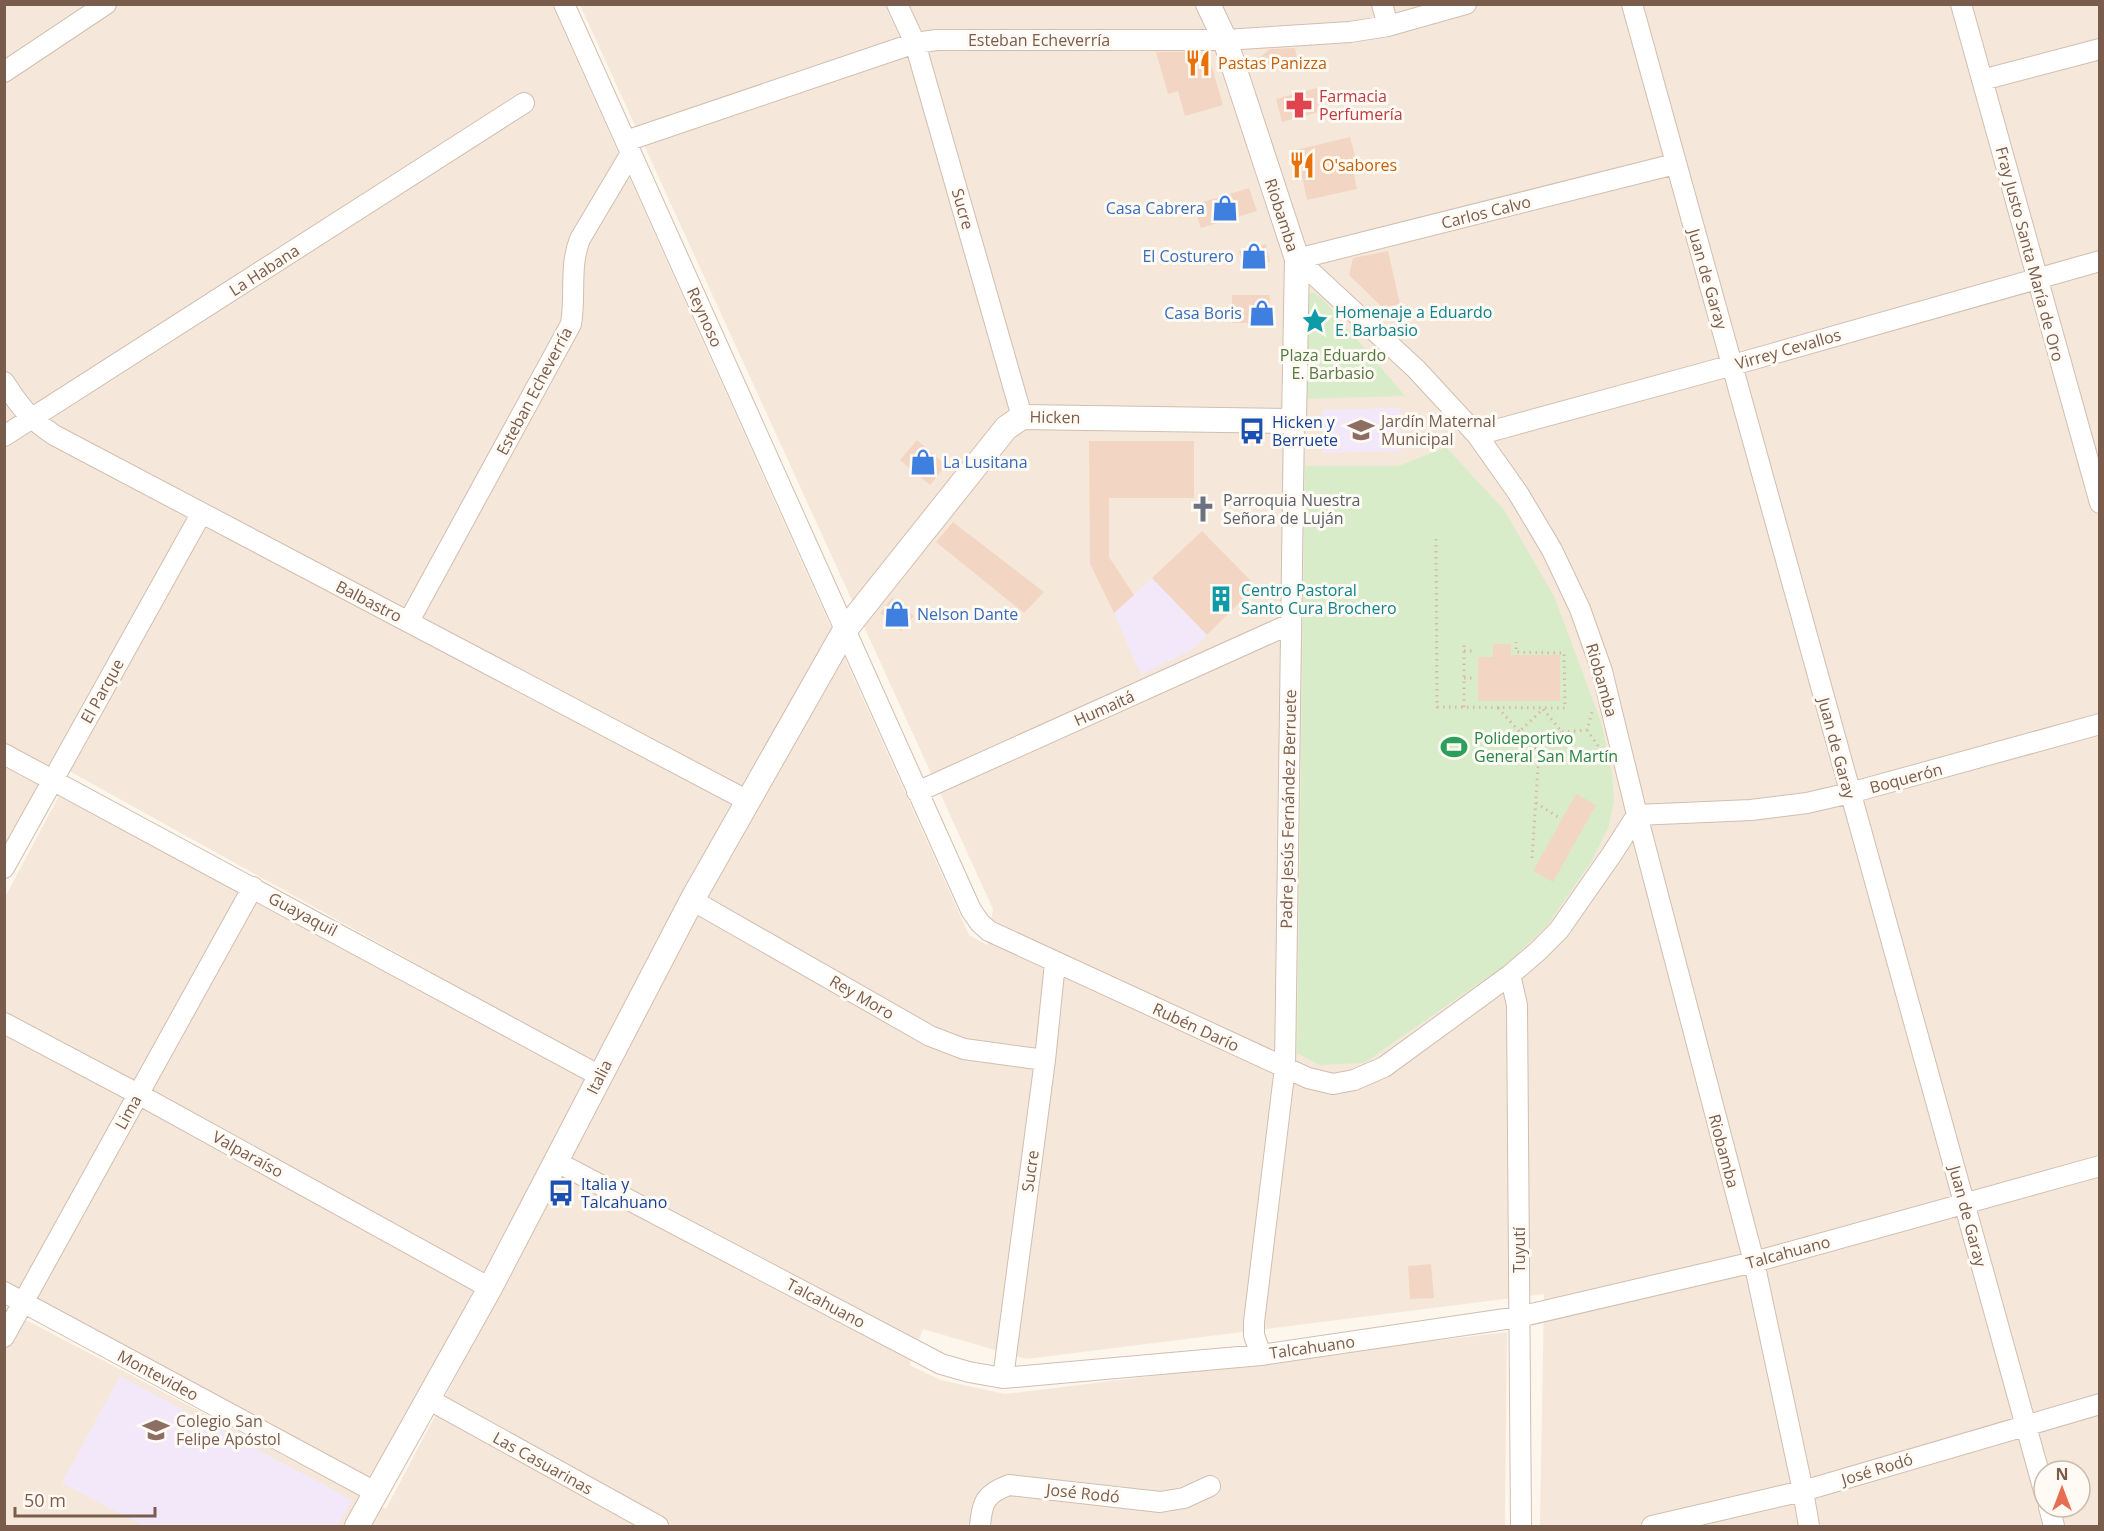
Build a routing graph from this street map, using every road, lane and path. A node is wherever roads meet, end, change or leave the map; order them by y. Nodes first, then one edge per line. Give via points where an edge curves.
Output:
1 (106, 4) edge
2 (564, 4) edge
3 (897, 4) edge
4 (1208, 4) edge
5 (1382, 4) edge
6 (1466, 4) edge
7 (1632, 4) edge
8 (1961, 4) edge
9 (1388, 26) junction
10 (1225, 40) junction
11 (915, 43) junction
12 (2100, 50) edge
13 (4, 72) edge
14 (1982, 80) junction
15 (524, 103) dead end
16 (629, 147) junction
17 (1675, 164) junction
18 (1297, 259) junction
19 (2100, 261) edge
20 (2036, 278) junction
21 (1732, 365) junction
22 (4, 382) edge
23 (1022, 417) junction
24 (31, 420) junction
25 (1294, 421) junction
26 (1477, 435) junction
27 (4, 436) edge
28 (2099, 498) edge
29 (201, 514) junction
30 (1436, 539) dead end
31 (409, 621) junction
32 (1290, 624) junction
33 (845, 630) junction
34 (1516, 642) dead end
35 (1464, 644) dead end
36 (1464, 651) junction
37 (1474, 651) dead end
38 (1464, 678) junction
39 (1474, 678) dead end
40 (1464, 707) junction
41 (1498, 708) junction
42 (1543, 709) junction
43 (1592, 710) dead end
44 (2100, 724) edge
45 (1520, 731) junction
46 (1562, 732) junction
47 (1539, 753) junction
48 (4, 754) edge
49 (53, 780) junction
50 (917, 792) junction
51 (1850, 793) junction
52 (748, 801) junction
53 (1536, 803) junction
54 (1636, 815) junction
55 (1561, 819) dead end
56 (1532, 858) dead end
57 (4, 868) edge
58 (253, 887) junction
59 (692, 900) junction
60 (1055, 963) junction
61 (1510, 975) junction
62 (4, 1023) edge
63 (1045, 1060) junction
64 (1285, 1067) junction
65 (600, 1076) junction
66 (138, 1094) junction
67 (555, 1161) junction
68 (2100, 1166) edge
69 (1965, 1204) junction
70 (1754, 1262) junction
71 (490, 1288) junction
72 (4, 1292) edge
73 (25, 1302) junction
74 (1519, 1317) junction
75 (4, 1337) edge
76 (1261, 1355) junction
77 (1003, 1378) junction
78 (428, 1399) junction
79 (2100, 1404) edge
80 (2025, 1425) junction
81 (2035, 1459) edge
82 (1210, 1486) dead end
83 (1803, 1491) junction
84 (375, 1492) junction
85 (357, 1527) edge
86 (658, 1527) edge
87 (980, 1527) edge
88 (1521, 1527) edge
89 (1652, 1527) edge
90 (1809, 1527) edge

1 - 13 street
2 - 16 street, Reynoso
3 - 11 street, Sucre
4 - 10 street, Riobamba
5 - 9 street
6 - 9 street, Esteban Echeverría
7 - 17 street, Juan de Garay
8 - 14 street, Fray Justo Santa María de Oro
9 - 10 street, Esteban Echeverría
10 - 11 street, Esteban Echeverría via 937,39
10 - 18 street, Riobamba
11 - 16 street, Esteban Echeverría
11 - 23 street, Sucre
12 - 14 street
14 - 20 street, Fray Justo Santa María de Oro
15 - 24 street, La Habana
16 - 31 street, Esteban Echeverría via 574,254 571,324
16 - 33 street, Reynoso
17 - 18 street, Carlos Calvo
17 - 21 street, Juan de Garay
18 - 25 street, Padre Jesús Fernández Berruete
18 - 26 street, Riobamba via 1416,369
19 - 20 street, Virrey Cevallos
20 - 21 street, Virrey Cevallos
20 - 28 street, Fray Justo Santa María de Oro
21 - 26 street, Virrey Cevallos
21 - 51 street, Juan de Garay
22 - 24 street, Balbastro
23 - 25 street, Hicken
23 - 33 street, Hicken via 1005,428
24 - 27 street, La Habana
24 - 29 street, Balbastro
25 - 32 street, Padre Jesús Fernández Berruete
26 - 54 street, Riobamba via 1552,550 1580,609 1602,671
29 - 31 street, Balbastro
29 - 49 street, El Parque
30 - 40 path via 1437,706
31 - 52 street, Balbastro
32 - 50 street, Humaitá
32 - 64 street, Padre Jesús Fernández Berruete
33 - 50 street, Rubén Darío
33 - 52 street, Italia
34 - 42 path via 1516,652 1564,653 1565,708
35 - 36 path
36 - 37 path
36 - 38 path
38 - 39 path
38 - 40 path
40 - 41 path
41 - 42 path
41 - 45 path
42 - 45 path
42 - 46 path
43 - 46 path via 1587,730
44 - 51 street, Boquerón
45 - 47 path
46 - 47 path
47 - 53 path
48 - 49 street, Guayaquil
49 - 57 street, El Parque
49 - 58 street, Guayaquil
50 - 60 street, Rubén Darío via 980,923
51 - 54 street, Boquerón via 1751,810
51 - 69 street, Juan de Garay
52 - 59 street, Italia
53 - 55 path
53 - 56 path
54 - 61 street, Rubén Darío via 1559,930
54 - 70 street, Riobamba
58 - 65 street, Guayaquil
58 - 66 street, Lima
59 - 63 street, Rey Moro via 930,1035 964,1048
59 - 65 street, Italia
60 - 63 street, Sucre
60 - 64 street, Rubén Darío
61 - 64 street, Rubén Darío via 1384,1067 1354,1080 1333,1084
61 - 74 street, Tuyutí via 1517,1005
62 - 66 street, Valparaíso
63 - 77 street, Sucre
64 - 76 street, Padre Jesús Fernández Berruete via 1254,1322
65 - 67 street, Italia
66 - 71 street, Valparaíso
66 - 73 street, Lima
67 - 71 street, Italia
67 - 77 street, Talcahuano via 941,1364
68 - 69 street, Talcahuano
69 - 70 street, Talcahuano
69 - 80 street, Juan de Garay
70 - 74 street, Talcahuano
70 - 83 street, Riobamba
71 - 78 street, Italia
72 - 73 street, Montevideo
73 - 75 street, Lima
73 - 84 street, Montevideo
74 - 76 street, Talcahuano
74 - 88 street, Tuyutí
76 - 77 street, Talcahuano
78 - 84 street, Italia
78 - 86 street, Las Casuarinas
79 - 80 street, José Rodó
80 - 81 street, Juan de Garay
80 - 83 street, José Rodó
82 - 87 street, José Rodó via 1184,1498 1160,1502 1009,1485 992,1491 986,1498
83 - 89 street, José Rodó
83 - 90 street, Riobamba
84 - 85 street, Italia

